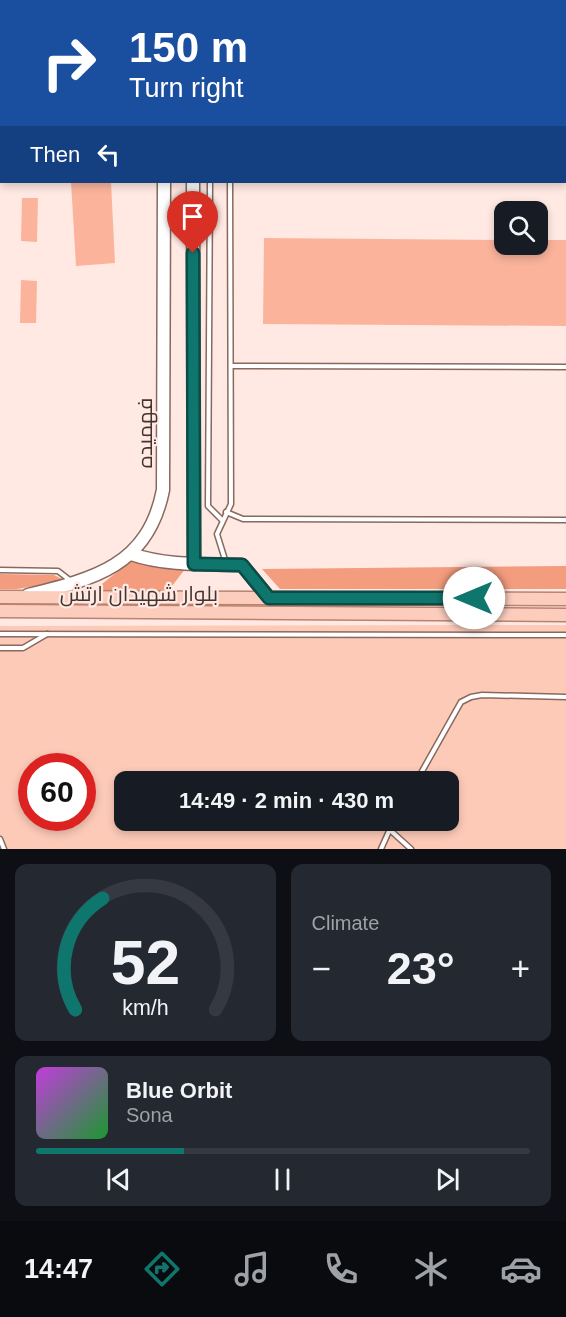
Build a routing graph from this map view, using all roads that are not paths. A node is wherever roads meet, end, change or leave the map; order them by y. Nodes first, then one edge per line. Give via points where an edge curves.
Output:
1 (164, 183) edge
2 (193, 183) edge
3 (210, 183) edge
4 (230, 183) edge
5 (230, 366) junction
6 (566, 367) edge
7 (226, 512) junction
8 (222, 520) junction
9 (566, 520) edge
10 (131, 554) junction
11 (194, 564) junction
12 (226, 564) junction
13 (0, 570) edge
14 (74, 584) junction
15 (0, 597) edge
16 (18, 597) junction
17 (269, 598) junction
18 (566, 599) edge
19 (0, 611) edge
20 (566, 615) edge
21 (0, 634) edge
22 (47, 634) junction
23 (566, 635) edge
24 (0, 648) edge
25 (566, 697) edge
26 (422, 771) edge
27 (390, 831) edge
28 (391, 831) edge
29 (0, 839) edge
30 (4, 849) edge
31 (381, 849) edge
32 (411, 849) edge

1 - 10 main road, فهمیده via 163,490 145,539
2 - 11 main road
3 - 8 lane via 208,506
4 - 5 lane
5 - 6 lane
5 - 7 lane via 231,504
7 - 8 lane
7 - 9 lane via 243,519
8 - 12 lane via 217,534
10 - 11 main road
10 - 14 main road, فهمیده
11 - 12 main road
12 - 17 main road via 242,565
13 - 14 lane via 58,571
14 - 16 main road, فهمیده
15 - 16 main road, بلوار شهیدان ارتش
16 - 17 main road, بلوار شهیدان ارتش
17 - 18 main road, بلوار شهیدان ارتش
19 - 20 main road, بلوار شهیدان ارتش
21 - 22 lane
22 - 23 lane
22 - 24 lane via 23,648
25 - 26 lane via 482,695 461,702
27 - 31 lane
28 - 32 lane
29 - 30 lane

